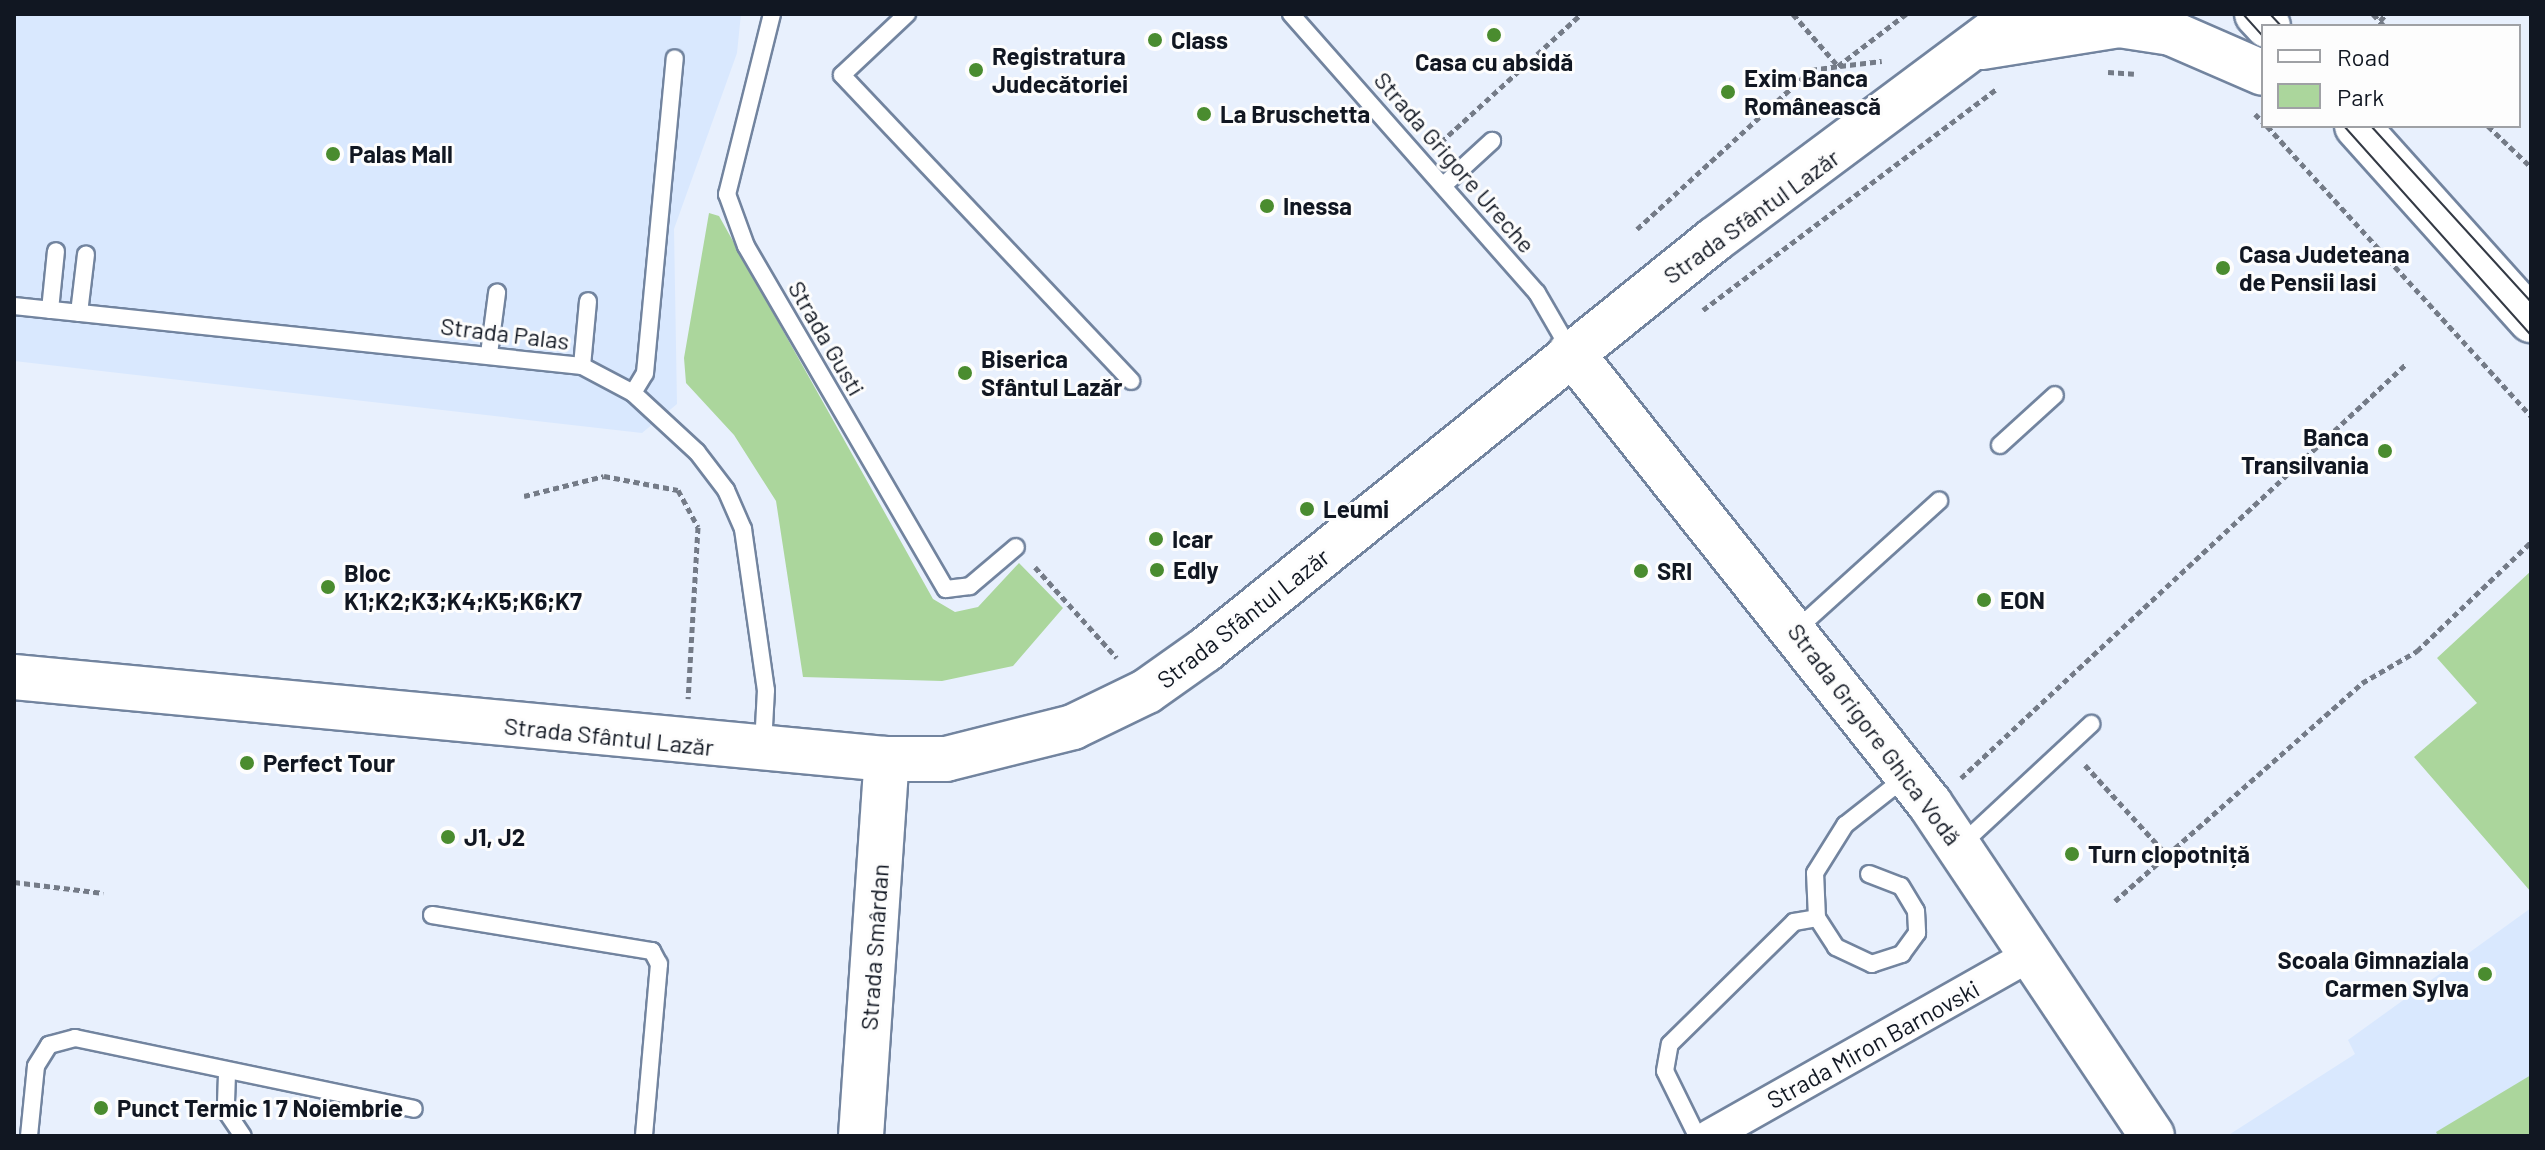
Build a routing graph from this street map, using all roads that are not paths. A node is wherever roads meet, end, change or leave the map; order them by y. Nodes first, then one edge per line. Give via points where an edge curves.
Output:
1 (772, 14) edge
2 (907, 14) edge
3 (1291, 14) edge
4 (2017, 14) edge
5 (1984, 31) edge
6 (675, 58) dead end
7 (2257, 92) edge
8 (2359, 128) edge
9 (1492, 141) dead end
10 (1445, 184) junction
11 (56, 251) dead end
12 (86, 254) dead end
13 (497, 293) dead end
14 (588, 301) dead end
15 (14, 306) edge
16 (50, 310) junction
17 (79, 313) junction
18 (2531, 320) edge
19 (1571, 352) junction
20 (489, 354) junction
21 (582, 366) junction
22 (1131, 381) dead end
23 (633, 393) junction
24 (2055, 395) dead end
25 (2000, 445) dead end
26 (1939, 501) dead end
27 (1016, 547) road end
28 (1796, 630) junction
29 (14, 677) edge
30 (2091, 724) dead end
31 (763, 751) junction
32 (887, 759) junction
33 (1919, 790) junction
34 (1960, 846) junction
35 (1869, 874) dead end
36 (432, 915) dead end
37 (1817, 918) junction
38 (2035, 952) junction
39 (227, 1074) junction
40 (414, 1109) dead end
41 (29, 1136) edge
42 (243, 1136) edge
43 (644, 1136) edge
44 (861, 1136) edge
45 (1697, 1136) edge
46 (1710, 1136) edge
47 (2152, 1136) edge

1 - 27 lane, Strada Gusti via 727,194 746,246 946,589 970,586
2 - 22 lane via 842,75
3 - 10 lane, Strada Grigore Ureche
4 - 5 main road, Strada Sfântul Lazăr
5 - 7 main road via 2119,25 2171,33
5 - 19 main road, Strada Sfântul Lazăr
6 - 23 lane via 645,373
8 - 18 main road
9 - 10 lane
10 - 19 lane, Strada Grigore Ureche via 1537,293
11 - 16 lane
12 - 17 lane
13 - 20 lane
14 - 21 lane
15 - 16 lane, Strada Palas
16 - 17 lane, Strada Palas
17 - 20 lane, Strada Palas
19 - 28 main road, Strada Grigore Ghica Vodă
19 - 32 main road, Strada Sfântul Lazăr via 1147,691 1005,749
20 - 21 lane, Strada Palas
21 - 23 lane, Strada Palas
23 - 31 lane, Strada Palas via 697,452 726,490 743,529 766,690
24 - 25 lane
26 - 28 lane
28 - 33 main road, Strada Grigore Ghica Vodă
29 - 31 main road, Strada Sfântul Lazăr
30 - 34 lane
31 - 32 main road, Strada Sfântul Lazăr
32 - 44 main road, Strada Smârdan
33 - 34 main road, Strada Grigore Ghica Vodă
33 - 37 lane via 1830,841 1815,873
34 - 38 main road, Strada Grigore Ghica Vodă
35 - 37 lane via 1901,886 1916,911 1917,933 1902,954 1872,964 1836,947
36 - 43 lane via 652,951 659,964
37 - 45 lane via 1794,922 1670,1044 1665,1071
38 - 46 street, Strada Miron Barnovski
38 - 47 main road, Strada Grigore Ghica Vodă
39 - 40 lane
39 - 41 lane via 75,1038 49,1045 36,1066
39 - 42 lane via 226,1111

